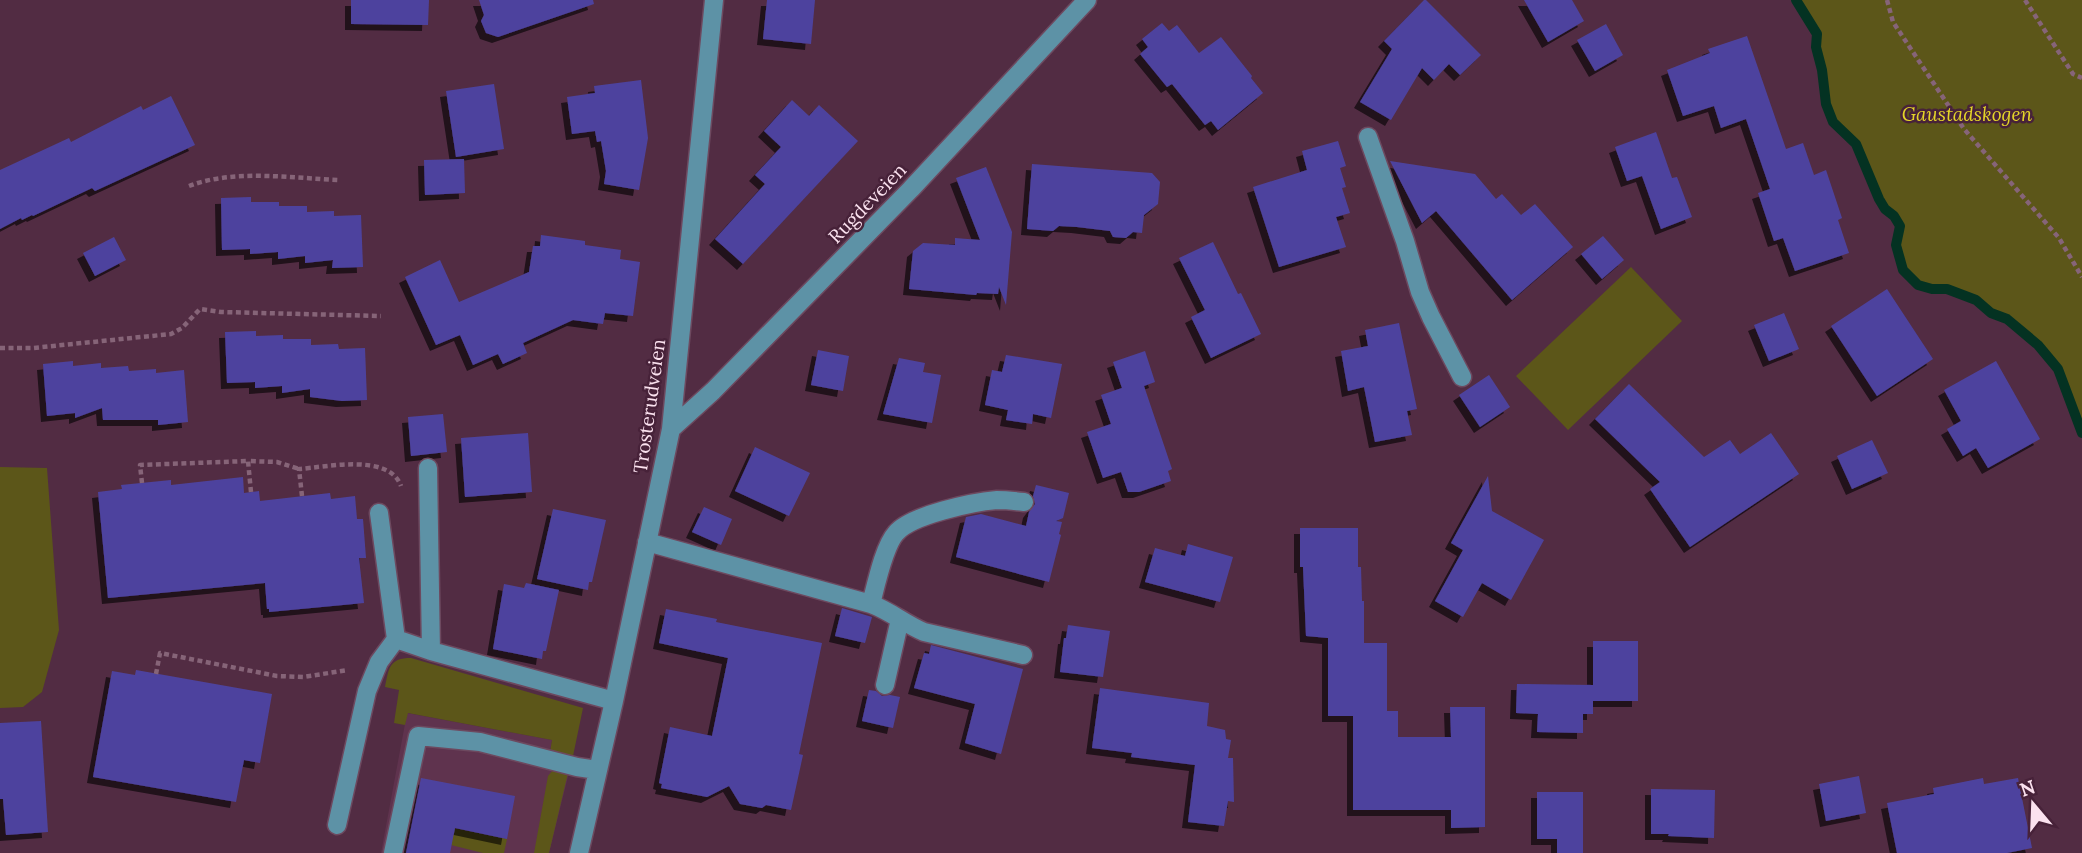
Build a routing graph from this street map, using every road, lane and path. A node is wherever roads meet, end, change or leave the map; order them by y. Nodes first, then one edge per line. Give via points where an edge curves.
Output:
1 (714, 0) edge
2 (1087, 0) edge
3 (1887, 0) edge
4 (2025, 0) edge
5 (2082, 78) edge
6 (1368, 137) dead end
7 (338, 180) dead end
8 (189, 186) dead end
9 (2082, 277) edge
10 (381, 316) dead end
11 (0, 348) edge
12 (1462, 377) dead end
13 (671, 429) junction
14 (248, 461) junction
15 (428, 468) dead end
16 (299, 469) junction
17 (142, 483) dead end
18 (403, 490) dead end
19 (251, 492) dead end
20 (302, 496) dead end
21 (1024, 502) dead end
22 (379, 513) dead end
23 (647, 542) junction
24 (871, 604) junction
25 (900, 619) junction
26 (396, 639) junction
27 (431, 652) junction
28 (1023, 656) dead end
29 (379, 662) junction
30 (156, 674) dead end
31 (885, 685) dead end
32 (614, 701) junction
33 (597, 770) junction
34 (337, 825) dead end
35 (393, 853) edge
36 (579, 853) edge

1 - 13 street, Trosterudveien
2 - 13 street, Rugdeveien via 911,189
3 - 9 path via 1893,22 1964,130 2059,238
4 - 5 path via 2073,74
6 - 12 street via 1420,292
7 - 8 path via 226,176
10 - 11 path via 200,309 171,334
13 - 23 street, Trosterudveien
14 - 16 path via 277,462
14 - 17 path via 140,465
14 - 19 path
15 - 27 street
16 - 18 path via 360,464 382,467 398,478
16 - 20 path
21 - 24 street via 997,500 962,506 904,525 889,545
22 - 26 street
23 - 24 street
23 - 32 street, Trosterudveien
24 - 25 street
25 - 28 street via 924,632
25 - 31 street
26 - 27 street
26 - 29 street
27 - 32 street
29 - 30 path via 303,677 277,676 160,653
29 - 34 street via 367,691
32 - 33 street, Trosterudveien
33 - 35 street via 480,742 418,736
33 - 36 street, Trosterudveien

